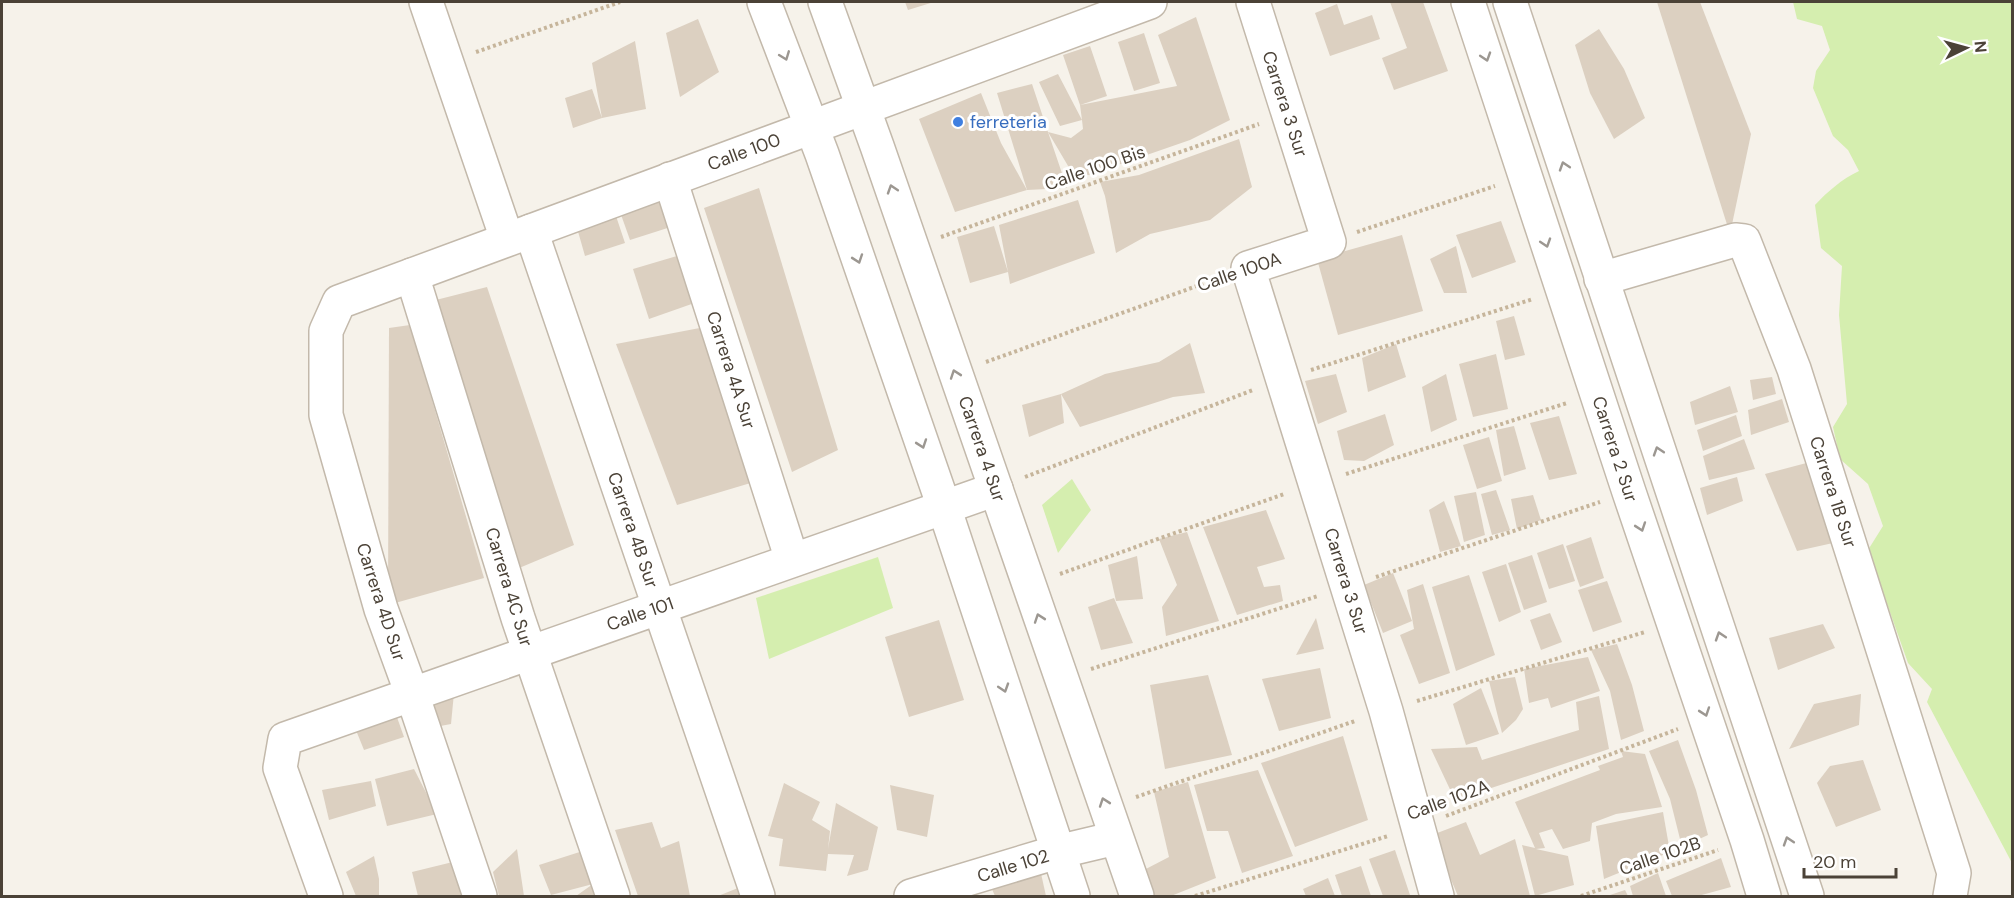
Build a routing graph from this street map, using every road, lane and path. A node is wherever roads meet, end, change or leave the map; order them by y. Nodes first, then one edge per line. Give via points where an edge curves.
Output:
1 (426, 2) edge
2 (620, 2) edge
3 (764, 2) edge
4 (825, 2) edge
5 (1150, 2) edge
6 (1253, 2) edge
7 (1520, 5) edge
8 (1472, 13) edge
9 (446, 62) junction
10 (862, 108) junction
11 (1288, 114) junction
12 (811, 127) junction
13 (1524, 176) junction
14 (670, 179) junction
15 (519, 235) junction
16 (1329, 242) junction
17 (911, 248) junction
18 (1248, 268) junction
19 (412, 275) junction
20 (1601, 279) junction
21 (339, 302) joint
22 (955, 373) junction
23 (996, 489) junction
24 (944, 507) junction
25 (792, 560) junction
26 (659, 607) junction
27 (530, 653) junction
28 (412, 694) junction
29 (1707, 718) junction
30 (1419, 826) junction
31 (1116, 838) junction
32 (1747, 840) junction
33 (1057, 852) junction
34 (1951, 892) edge
35 (326, 897) edge
36 (480, 897) edge
37 (613, 897) edge
38 (758, 897) edge
39 (910, 897) edge
40 (1073, 897) edge
41 (1137, 897) edge
42 (1195, 897) edge
43 (1437, 897) edge
44 (1581, 897) edge
45 (1764, 897) edge
46 (1807, 897) edge

1 - 9 street, Carrera 4B Sur
2 - 9 path
3 -> 12 street
4 - 10 street, Carrera 4 Sur
5 - 10 street, Calle 100
6 - 11 street, Carrera 3 Sur
7 - 8 street
20 -> 7 street
8 -> 13 street, Carrera 2 Sur
9 - 15 street, Carrera 4B Sur
10 - 12 street, Calle 100
17 -> 10 street, Carrera 4 Sur
11 - 16 street, Carrera 3 Sur
11 - 17 path, Calle 100 Bis
12 - 14 street, Calle 100
12 -> 24 street
13 - 16 path
13 -> 29 street, Carrera 2 Sur
14 - 15 street, Calle 100
14 - 25 street, Carrera 4A Sur
15 - 19 street, Calle 100
15 - 26 street, Carrera 4B Sur
16 - 18 street, Calle 100A
17 - 22 street, Carrera 4 Sur
18 - 22 path, Calle 100A
18 - 30 street, Carrera 3 Sur
19 - 21 street, Calle 100
19 - 27 street, Carrera 4C Sur
20 - 34 street, Carrera 1B Sur via 1735,240 1743,241 1794,369 1954,873
46 -> 20 street
21 - 28 street, Carrera 4D Sur via 326,332 326,415 381,609
23 -> 22 street, Carrera 4 Sur
23 - 24 street, Calle 101
31 -> 23 street, Carrera 4 Sur
24 - 25 street, Calle 101
24 -> 33 street
25 - 26 street, Calle 101
26 - 27 street, Calle 101
26 - 38 street, Carrera 4B Sur
27 - 28 street, Calle 101
27 - 37 street, Carrera 4C Sur
28 - 35 street, Calle 101 via 285,739 280,768
28 - 36 street, Carrera 4D Sur
29 - 30 path, Calle 102A
29 - 32 street, Carrera 2 Sur
30 - 42 path, Calle 102A
30 - 43 street, Carrera 3 Sur
31 - 33 street, Calle 102
31 - 41 street, Carrera 4 Sur
32 - 44 path, Calle 102B
32 - 45 street, Carrera 2 Sur
33 - 39 street, Calle 102
33 - 40 street

